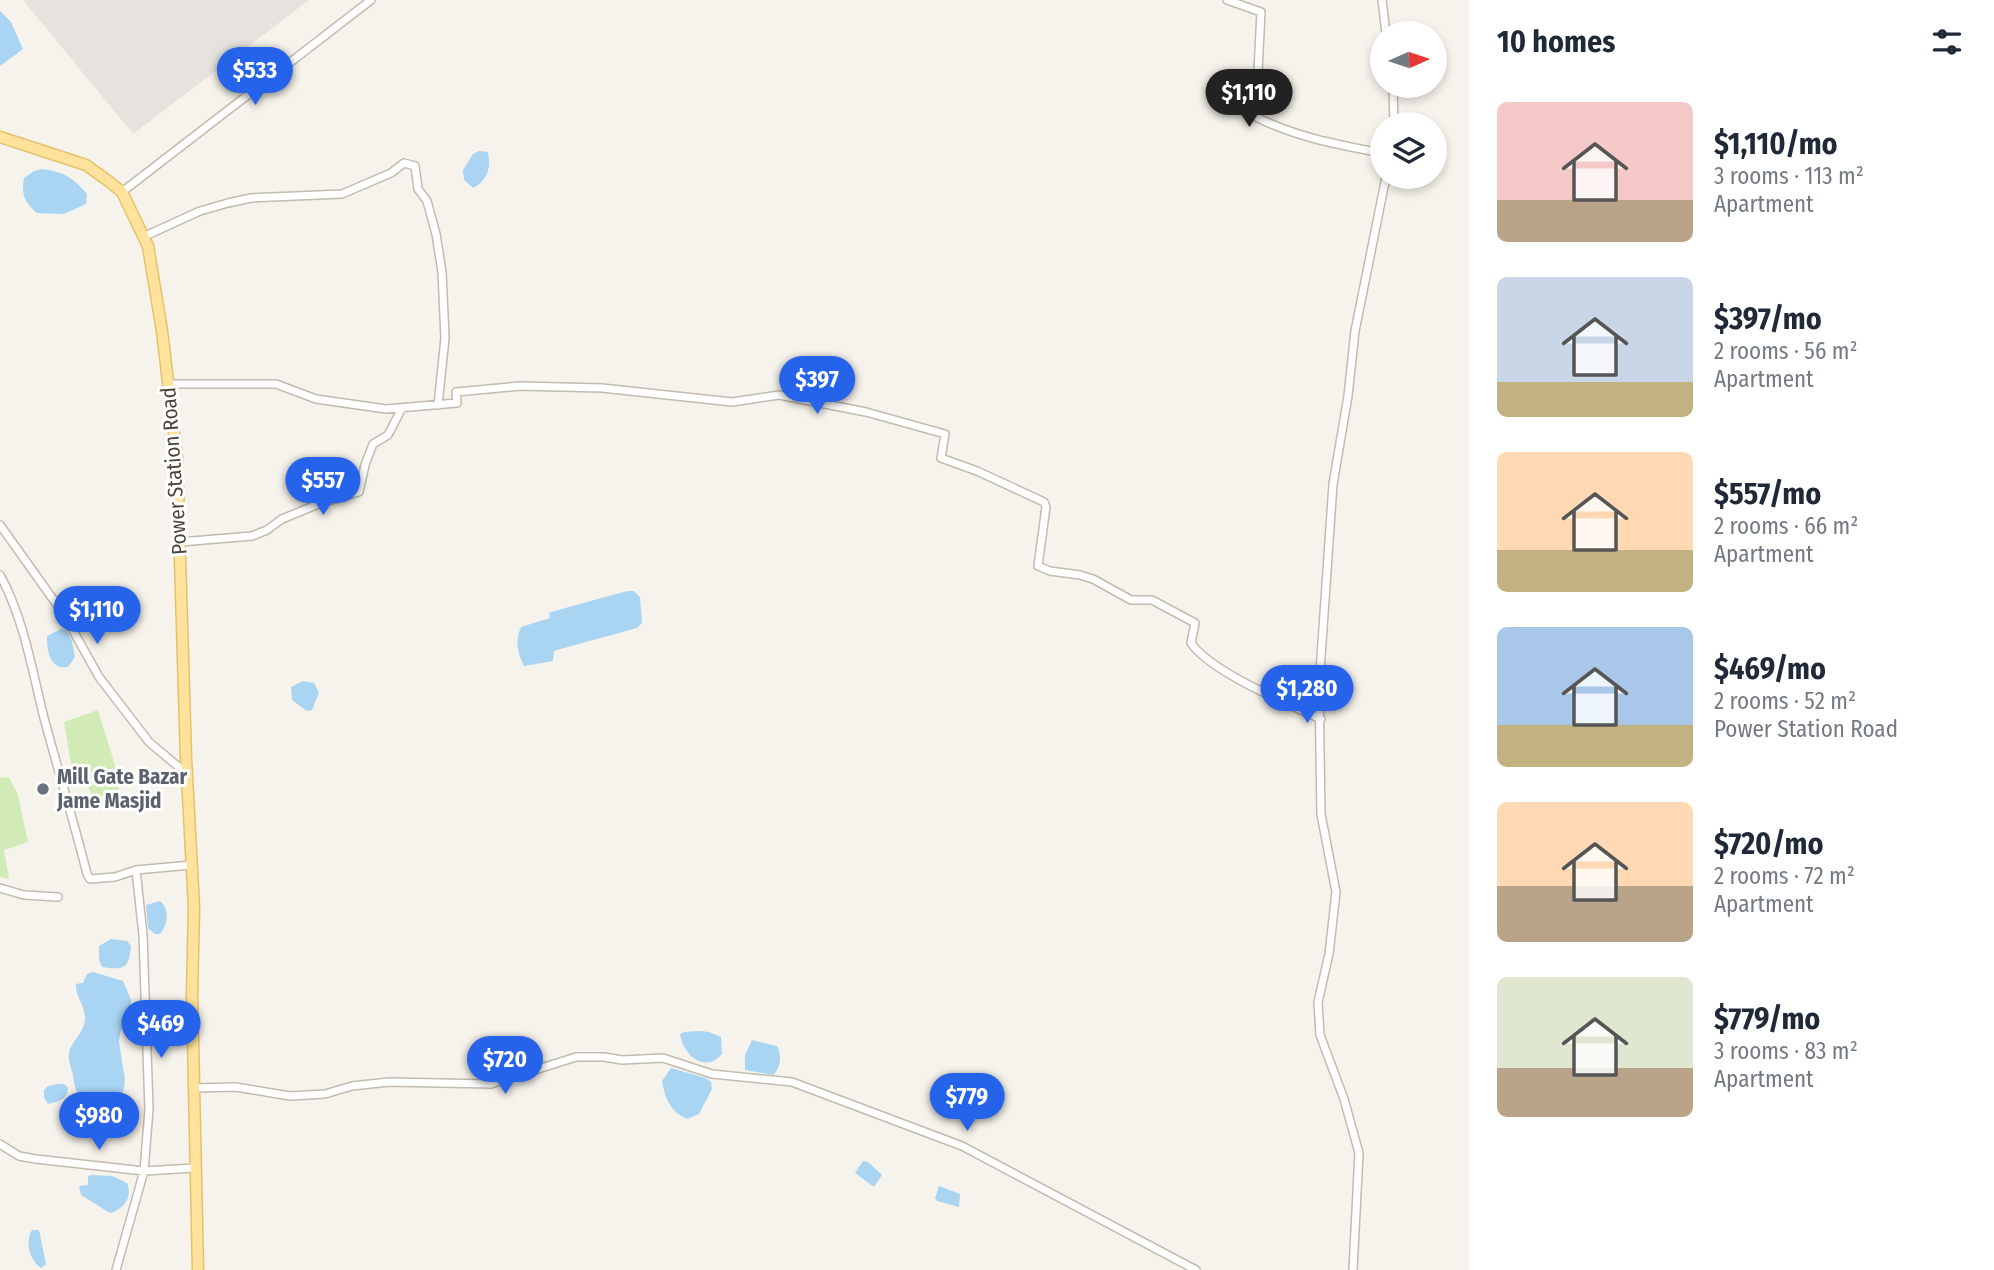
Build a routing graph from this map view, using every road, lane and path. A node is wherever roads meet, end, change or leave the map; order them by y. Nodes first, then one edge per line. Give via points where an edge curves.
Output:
1 (371, 0) edge
2 (1227, 0) edge
3 (1382, 0) edge
4 (1385, 21) edge
5 (0, 137) edge
6 (1370, 151) edge
7 (1384, 189) edge
8 (122, 192) junction
9 (143, 237) junction
10 (169, 384) junction
11 (438, 405) junction
12 (402, 408) junction
13 (0, 525) edge
14 (180, 542) junction
15 (0, 575) edge
16 (1321, 719) junction
17 (187, 774) junction
18 (191, 865) junction
19 (136, 870) junction
20 (0, 888) edge
21 (58, 897) dead end
22 (192, 1088) junction
23 (0, 1144) edge
24 (194, 1168) junction
25 (144, 1171) junction
26 (116, 1270) edge
27 (198, 1270) edge
28 (1196, 1270) edge
29 (1353, 1270) edge

1 - 8 street
2 - 6 street via 1261,12 1251,104 1256,117 1326,142
3 - 4 street
5 - 8 main road, Power Station Road via 86,165
7 - 16 street via 1355,331 1333,484
8 - 9 main road, Power Station Road
9 - 10 main road, Power Station Road
9 - 11 street via 228,203 342,194 404,163 415,166 418,189 427,201 436,234 442,272 445,338
10 - 12 street via 276,384 316,399
10 - 14 main road, Power Station Road
11 - 12 street
11 - 16 street via 457,403 456,392 520,386 602,388 732,402 779,395 945,434 941,458 1044,502 1038,566 1093,579 1131,600 1152,600 1195,623 1191,643 1199,654 1260,691
12 - 14 street via 388,435 373,444 359,492 282,519 252,536
13 - 17 street via 65,616 99,677 149,742
14 - 17 main road, Power Station Road
15 - 19 street via 23,629 87,874 90,879 115,877
16 - 29 street via 1321,814 1336,892 1318,1002 1320,1035 1359,1153
17 - 18 main road, Power Station Road
18 - 19 street
18 - 22 main road, Power Station Road
19 - 25 street via 149,1077
20 - 21 street
22 - 24 main road, Power Station Road
22 - 28 street via 236,1087 290,1096 389,1082 491,1084 576,1057 663,1058 712,1074 792,1082 962,1146
23 - 25 street via 25,1157
24 - 25 street
24 - 27 main road, Power Station Road
25 - 26 street

